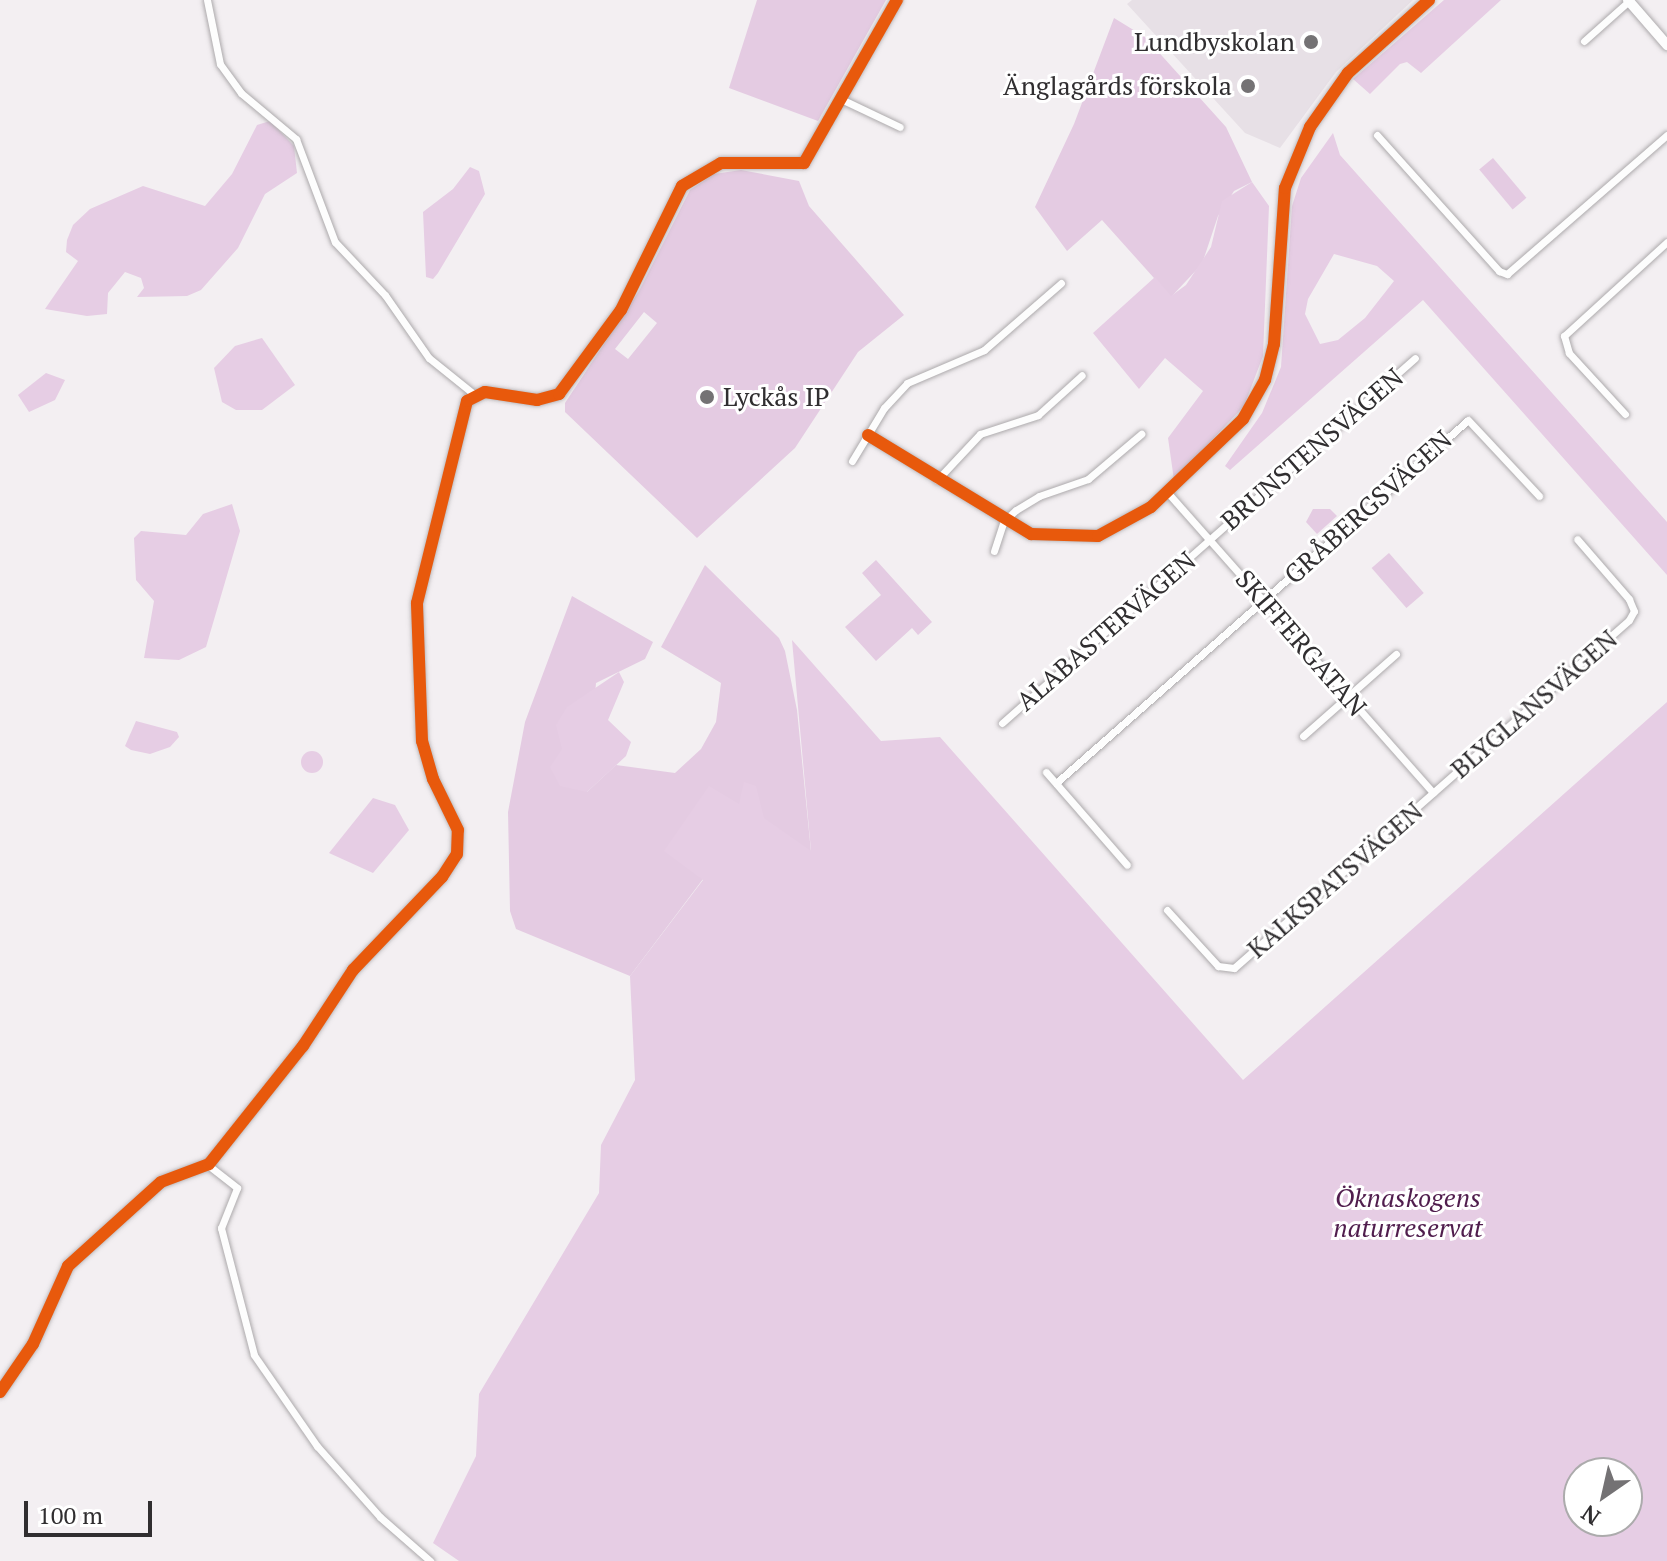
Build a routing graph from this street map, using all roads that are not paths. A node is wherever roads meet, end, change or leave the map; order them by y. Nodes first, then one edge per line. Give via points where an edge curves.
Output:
1 (207, 0) edge
2 (897, 0) edge
3 (1429, 0) edge
4 (1629, 0) edge
5 (1584, 41) dead end
6 (1667, 45) edge
7 (841, 99) junction
8 (900, 127) dead end
9 (1377, 135) dead end
10 (1667, 135) edge
11 (1667, 242) edge
12 (1061, 283) dead end
13 (1415, 358) dead end
14 (1082, 375) dead end
15 (475, 395) junction
16 (1625, 414) dead end
17 (1141, 434) dead end
18 (868, 435) junction
19 (852, 461) dead end
20 (937, 480) junction
21 (1168, 493) junction
22 (1539, 496) dead end
23 (1004, 521) junction
24 (1210, 539) junction
25 (1577, 539) dead end
26 (994, 551) dead end
27 (1263, 600) junction
28 (1396, 654) dead end
29 (1348, 697) junction
30 (1002, 723) dead end
31 (1303, 736) dead end
32 (1046, 772) dead end
33 (1056, 783) junction
34 (1433, 793) junction
35 (1127, 865) dead end
36 (1167, 910) dead end
37 (208, 1165) junction
38 (0, 1392) edge
39 (430, 1561) edge

1 - 15 street via 220,64 241,93 296,139 335,242 385,295 429,358
2 - 7 street
3 - 21 street via 1348,73 1310,127 1285,188 1274,344 1265,380 1243,419
4 - 5 street
4 - 6 street
7 - 8 street
7 - 15 street via 804,163 721,163 682,186 621,310 559,394 537,400 497,392
9 - 10 street via 1507,274
11 - 16 street via 1564,336 1569,353
12 - 18 street via 984,350 907,383
13 - 24 street, BRUNSTENSVÄGEN
14 - 20 street via 1038,415 980,434
15 - 37 street via 458,424 417,588 422,741 458,830 451,866 371,948 274,1085
17 - 23 street via 1088,479 1039,496
18 - 19 street
18 - 20 street
20 - 23 street
21 - 23 street via 1129,522 1090,538 1039,536
21 - 24 street, SKIFFERGATAN
22 - 27 street, GRÅBERGSVÄGEN via 1468,420
23 - 26 street
24 - 27 street, SKIFFERGATAN
24 - 30 street, ALABASTERVÄGEN
25 - 34 street, BLYGLANSVÄGEN via 1629,599 1633,615
27 - 29 street, SKIFFERGATAN
27 - 33 street
28 - 29 street
29 - 31 street
29 - 34 street, SKIFFERGATAN
32 - 33 street
33 - 35 street
34 - 36 street, KALKSPATSVÄGEN via 1234,968 1218,966
37 - 38 street via 161,1182 68,1266 33,1344
37 - 39 street via 237,1188 221,1228 254,1355 317,1446 380,1517

